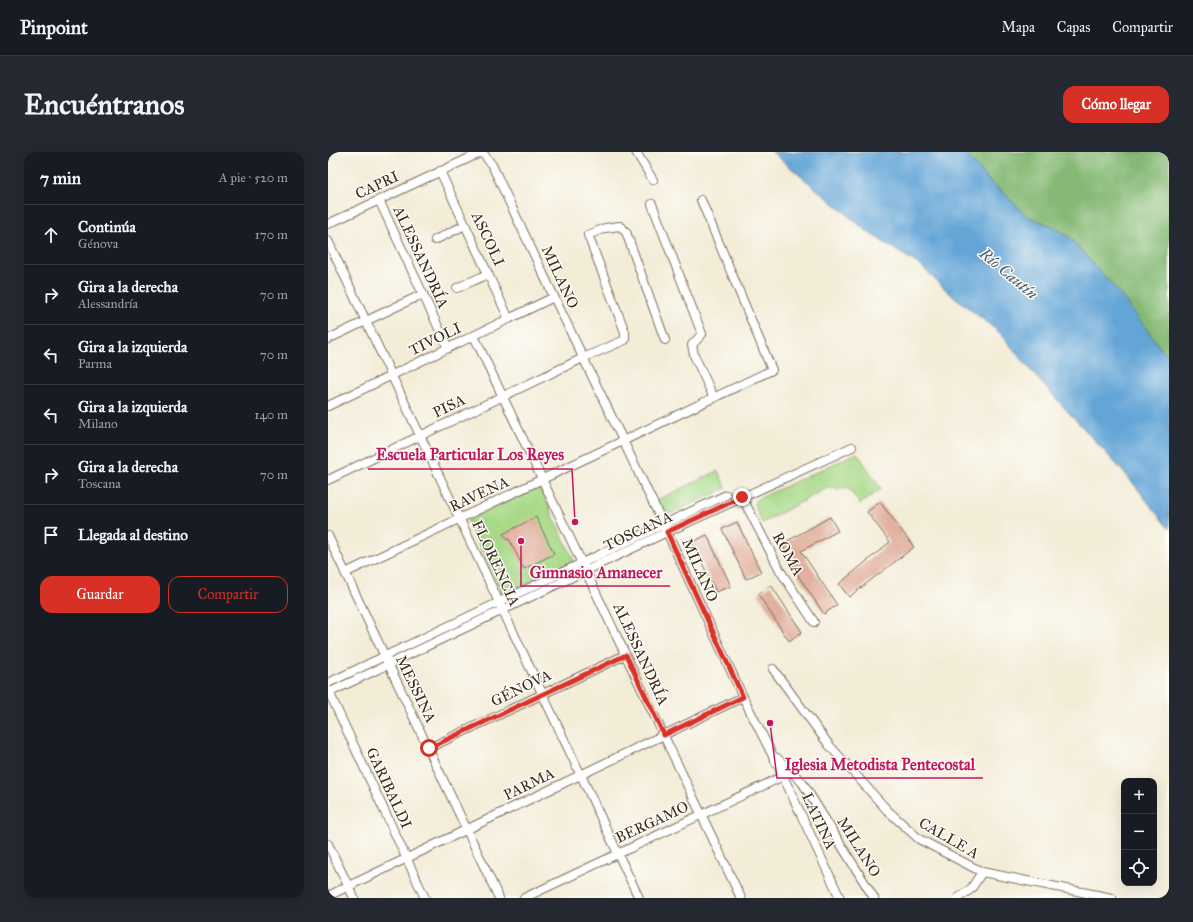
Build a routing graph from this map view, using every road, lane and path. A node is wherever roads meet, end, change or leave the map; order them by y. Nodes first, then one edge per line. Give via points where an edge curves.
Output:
1 (482, 152) edge
2 (636, 152) edge
3 (440, 171) junction
4 (653, 180) dead end
5 (379, 200) junction
6 (701, 200) dead end
7 (652, 204) dead end
8 (328, 224) edge
9 (465, 225) junction
10 (435, 240) dead end
11 (328, 241) edge
12 (488, 274) junction
13 (458, 288) dead end
14 (423, 294) junction
15 (554, 298) junction
16 (509, 319) junction
17 (366, 321) junction
18 (474, 336) junction
19 (328, 339) edge
20 (665, 340) dead end
21 (448, 348) junction
22 (583, 358) junction
23 (392, 375) junction
24 (502, 396) junction
25 (714, 398) junction
26 (328, 406) edge
27 (420, 436) junction
28 (624, 441) junction
29 (852, 447) dead end
30 (328, 480) edge
31 (542, 480) junction
32 (726, 495) dead end
33 (742, 497) junction
34 (460, 518) junction
35 (664, 524) junction
36 (667, 532) junction
37 (328, 536) edge
38 (582, 563) junction
39 (586, 571) junction
40 (345, 573) junction
41 (499, 602) junction
42 (503, 610) junction
43 (814, 622) dead end
44 (626, 655) junction
45 (385, 656) junction
46 (388, 664) junction
47 (774, 668) dead end
48 (328, 683) edge
49 (328, 692) edge
50 (542, 693) junction
51 (743, 697) junction
52 (664, 735) junction
53 (429, 748) junction
54 (773, 755) junction
55 (792, 772) junction
56 (581, 775) junction
57 (783, 776) junction
58 (702, 815) junction
59 (466, 830) junction
60 (328, 844) edge
61 (618, 854) junction
62 (407, 858) junction
63 (982, 872) junction
64 (348, 886) junction
65 (328, 896) edge
66 (354, 898) edge
67 (425, 898) edge
68 (499, 898) edge
69 (524, 898) edge
70 (639, 898) edge
71 (741, 898) edge
72 (840, 898) edge
73 (874, 898) edge
74 (958, 898) edge
75 (1112, 898) edge

1 - 3 street, CAPRI
1 - 15 street, MILANO via 492,164
2 - 4 street
3 - 5 street, CAPRI
3 - 9 street, ASCOLI
5 - 8 street, CAPRI
5 - 14 street, ALESSANDRÍA
6 - 25 street, RAVENA via 772,370
7 - 25 street via 702,334 692,345
9 - 10 street
9 - 12 street, ASCOLI
11 - 17 street, FLORENCIA
12 - 13 street
12 - 16 street, ASCOLI
14 - 17 street
14 - 21 street, ALESSANDRÍA
15 - 16 street, TIVOLI
15 - 22 street, MILANO
16 - 18 street, TIVOLI
17 - 19 street
17 - 23 street, FLORENCIA
18 - 21 street, TIVOLI
18 - 24 street, ALESSANDRÍA
20 - 22 street, PISA via 626,232 620,226 605,228 588,235 624,332 624,340
21 - 23 street, TIVOLI
22 - 24 street, PISA
22 - 28 street, MILANO
23 - 26 street, TIVOLI
23 - 27 street, FLORENCIA
24 - 27 street, PISA
24 - 31 street, ALESSANDRÍA
25 - 28 street, RAVENA
27 - 30 street, PISA
27 - 34 street, FLORENCIA
28 - 31 street, RAVENA
28 - 35 street, MILANO
29 - 33 street, TOSCANA
31 - 34 street, RAVENA
31 - 38 street, ALESSANDRÍA
32 - 35 street, TOSCANA
33 - 36 street, TOSCANA
33 - 43 street, ROMA via 781,572
34 - 40 street, RAVENA
34 - 41 street, FLORENCIA
35 - 36 street, MILANO
35 - 38 street, TOSCANA
36 - 39 street, TOSCANA
36 - 51 street, MILANO
37 - 40 street, MESSINA
38 - 39 street, ALESSANDRÍA
38 - 41 street, TOSCANA
39 - 42 street, TOSCANA
39 - 44 street, ALESSANDRÍA
40 - 45 street, MESSINA
41 - 42 street, FLORENCIA
41 - 45 street, TOSCANA
42 - 46 street, TOSCANA
42 - 50 street, FLORENCIA
44 - 50 street, GÉNOVA
44 - 52 street, ALESSANDRÍA
45 - 46 street, MESSINA
45 - 48 street, TOSCANA
46 - 49 street, TOSCANA
46 - 53 street, MESSINA
47 - 63 street, CALLE A via 829,746 900,823 937,850
49 - 62 street, GARIBALDI
50 - 53 street, GÉNOVA
50 - 56 street, FLORENCIA
51 - 52 street, PARMA
51 - 54 street, MILANO
52 - 56 street, PARMA
52 - 58 street, ALESSANDRÍA
53 - 59 street, MESSINA
54 - 55 street, MILANO
54 - 57 street, LATINA
55 - 57 street, BERGAMO
55 - 73 street, MILANO via 802,782
56 - 59 street, PARMA
56 - 61 street, FLORENCIA
57 - 58 street, BERGAMO
57 - 72 street, LATINA
58 - 61 street, BERGAMO
58 - 71 street, ALESSANDRÍA
59 - 62 street, PARMA
59 - 68 street, MESSINA
60 - 64 street
61 - 69 street, BERGAMO
61 - 70 street, FLORENCIA
62 - 64 street, PARMA
62 - 67 street, GARIBALDI
63 - 74 street via 971,889
63 - 75 street, CALLE A
64 - 65 street, PARMA
64 - 66 street

